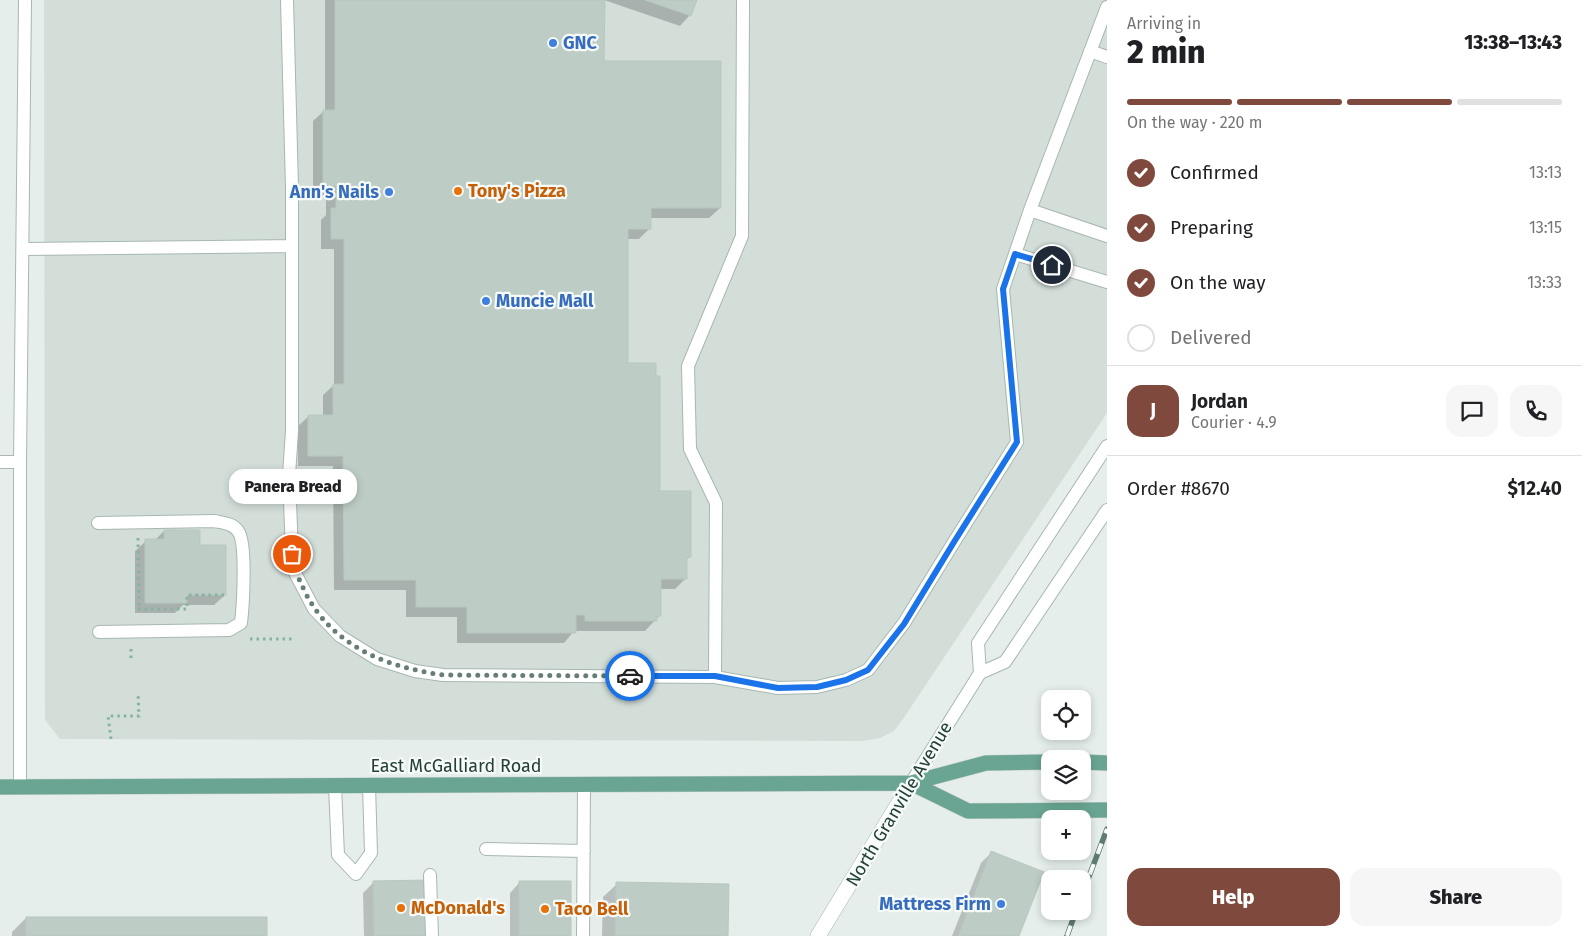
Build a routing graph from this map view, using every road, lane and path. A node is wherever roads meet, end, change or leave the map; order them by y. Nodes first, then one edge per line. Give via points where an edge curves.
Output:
1 (25, 0) edge
2 (287, 0) edge
3 (743, 0) edge
4 (1107, 7) edge
5 (1090, 51) junction
6 (1107, 57) edge
7 (1030, 210) junction
8 (1107, 236) edge
9 (292, 246) junction
10 (23, 249) junction
11 (1015, 254) junction
12 (1107, 282) edge
13 (1107, 446) edge
14 (0, 462) edge
15 (20, 462) junction
16 (1107, 510) edge
17 (98, 523) dead end
18 (138, 533) dead end
19 (226, 586) dead end
20 (138, 609) junction
21 (141, 616) dead end
22 (99, 632) dead end
23 (980, 673) junction
24 (715, 676) junction
25 (138, 693) dead end
26 (111, 739) dead end
27 (1041, 762) edge
28 (1091, 762) edge
29 (1107, 763) edge
30 (911, 783) junction
31 (369, 785) junction
32 (584, 785) junction
33 (335, 786) junction
34 (0, 787) edge
35 (20, 787) junction
36 (1107, 810) edge
37 (486, 849) dead end
38 (584, 851) junction
39 (430, 875) dead end
40 (432, 936) edge
41 (583, 936) edge
42 (818, 936) edge

1 - 10 lane
2 - 9 lane
3 - 24 lane via 742,236 688,366 690,449 716,503
4 - 5 lane
5 - 6 lane
5 - 7 lane
7 - 8 lane
7 - 11 lane
9 - 10 lane
9 - 24 lane via 289,475 292,554 294,571 314,609 328,625 377,659 415,671 443,675
10 - 15 lane
11 - 12 lane
11 - 24 lane via 1003,289 1017,442 904,624 868,670 846,680 817,687 778,688
13 - 23 lane via 978,642
14 - 15 lane
15 - 35 lane
16 - 23 lane via 1005,662
17 - 22 lane via 214,521 232,524 240,533 244,567 240,623 229,630
18 - 20 path
19 - 20 path via 226,595 187,595 187,609
20 - 21 path
23 - 30 lane, North Granville Avenue
25 - 26 path via 139,716 108,716
27 - 30 main road, East McGalliard Road via 986,763
28 - 29 main road
30 - 32 main road, East McGalliard Road
30 - 36 main road, East McGalliard Road via 968,811
30 - 42 main road, North Granville Avenue
31 - 32 main road, East McGalliard Road
31 - 33 main road, East McGalliard Road
31 - 33 lane via 371,853 356,874 338,855
32 - 38 lane
33 - 35 main road, East McGalliard Road
34 - 35 main road, East McGalliard Road
37 - 38 lane
38 - 41 lane
39 - 40 lane

